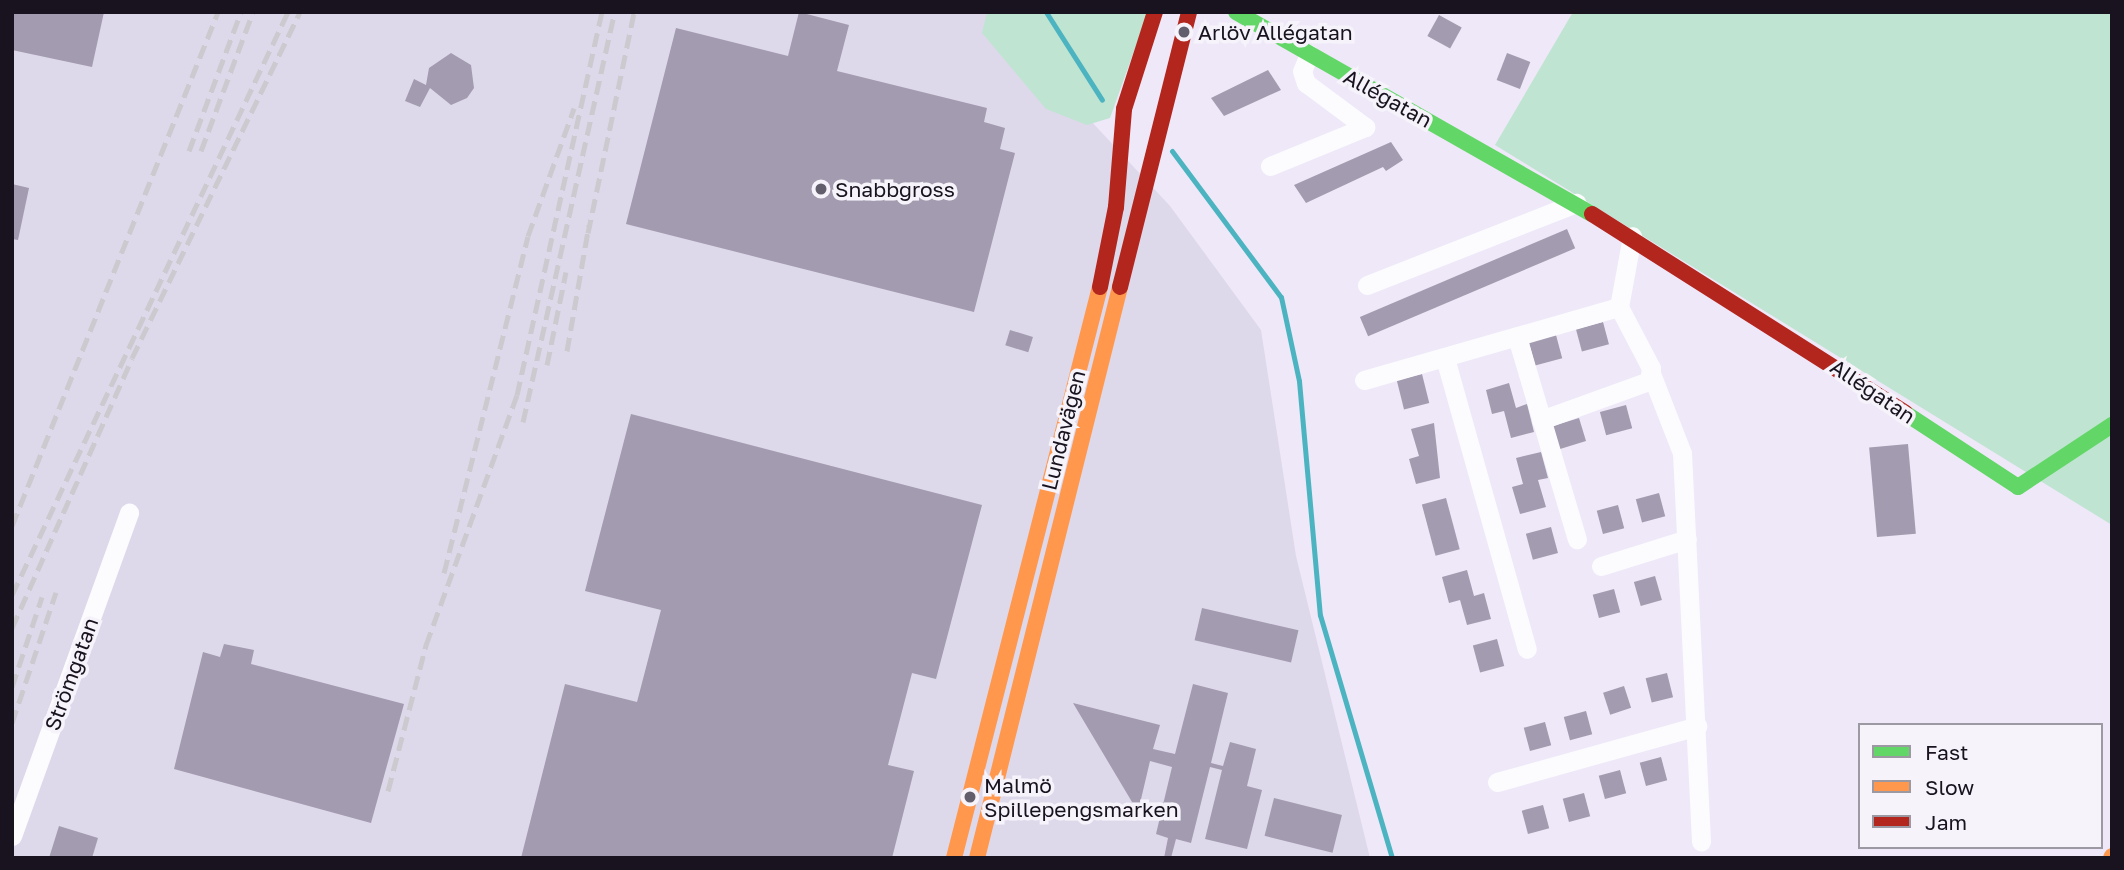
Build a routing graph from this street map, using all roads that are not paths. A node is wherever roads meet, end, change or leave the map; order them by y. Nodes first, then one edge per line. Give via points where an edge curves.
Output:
1 (1155, 12) edge
2 (1189, 12) edge
3 (1236, 12) edge
4 (1309, 54) junction
5 (1270, 166) dead end
6 (1576, 202) junction
7 (1632, 236) junction
8 (1367, 285) dead end
9 (1619, 307) junction
10 (1517, 337) junction
11 (1445, 358) junction
12 (1652, 376) junction
13 (1364, 380) dead end
14 (1541, 420) junction
15 (2112, 425) edge
16 (129, 512) dead end
17 (1577, 538) dead end
18 (1687, 540) junction
19 (1601, 566) dead end
20 (1527, 649) dead end
21 (1697, 726) junction
22 (1497, 782) dead end
23 (12, 836) edge
24 (1701, 842) dead end
25 (954, 858) edge
26 (977, 858) edge

1 - 25 main road, Lundavägen via 1124,109 1116,207 1101,281
2 - 26 main road, Lundavägen
3 - 4 main road, Allégatan
4 - 5 street, Allégatan via 1302,71 1306,83 1365,127
4 - 6 main road, Allégatan
6 - 7 main road, Allégatan
6 - 8 street
7 - 9 street
7 - 15 main road, Allégatan via 2018,487
9 - 10 street
9 - 12 street
10 - 11 street
10 - 14 street
11 - 13 street
11 - 20 street
12 - 14 street via 1626,394
12 - 18 street via 1682,453
14 - 17 street
16 - 23 street, Strömgatan
18 - 19 street
18 - 21 street
21 - 22 street
21 - 24 street

